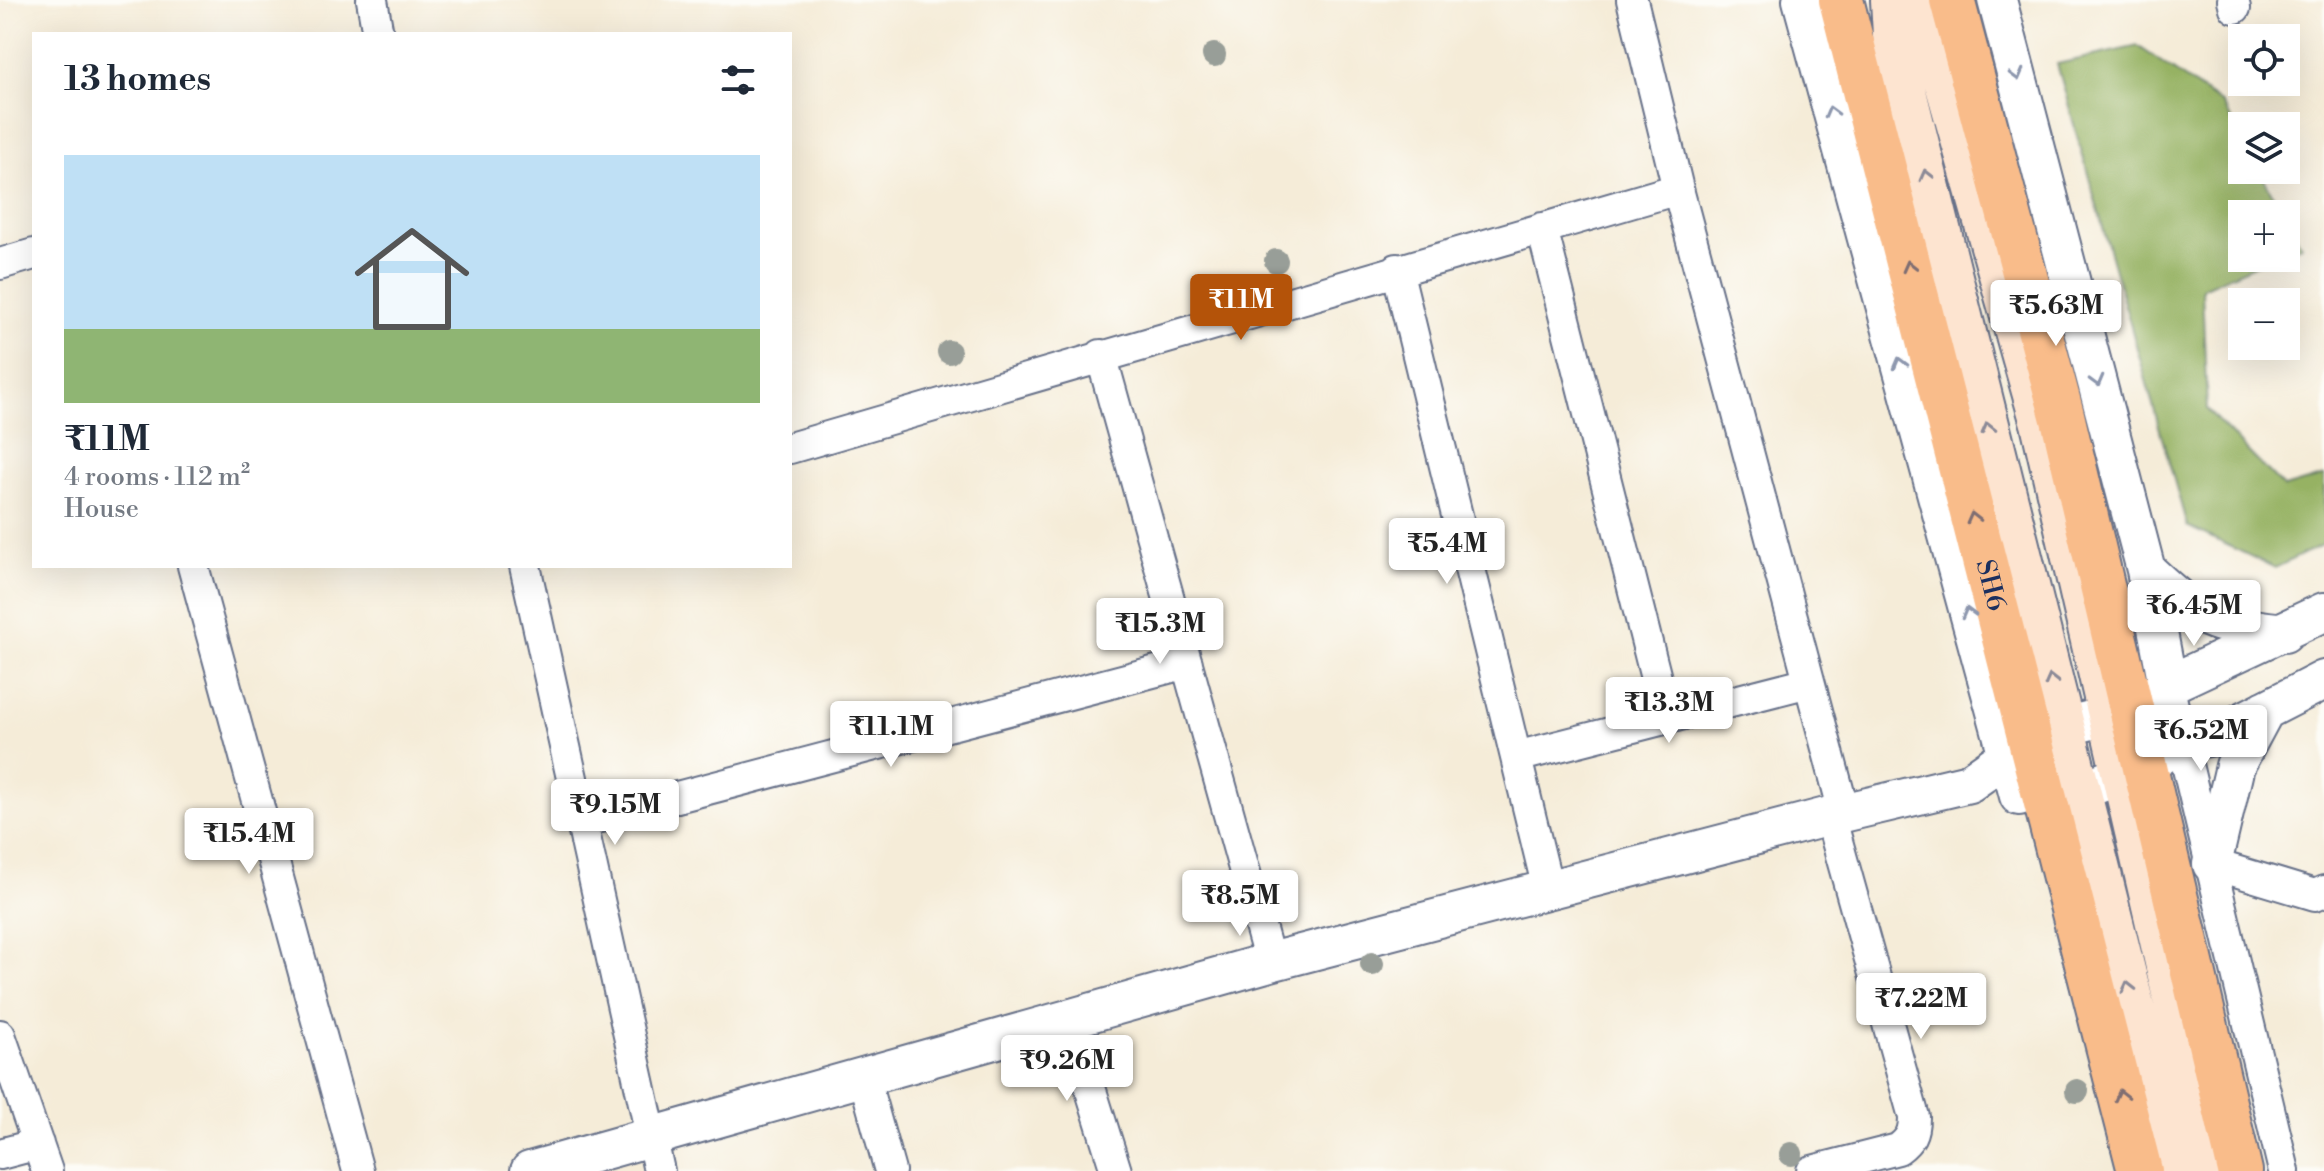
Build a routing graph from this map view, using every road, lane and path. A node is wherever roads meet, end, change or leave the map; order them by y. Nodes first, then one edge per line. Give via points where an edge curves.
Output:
1 (372, 0) edge
2 (1632, 0) edge
3 (1802, 0) edge
4 (1841, 0) edge
5 (1892, 0) edge
6 (1918, 0) edge
7 (1952, 0) edge
8 (1997, 0) edge
9 (378, 32) edge
10 (1678, 189) junction
11 (1542, 228) junction
12 (32, 255) edge
13 (0, 264) edge
14 (1397, 269) junction
15 (1101, 355) junction
16 (792, 447) edge
17 (194, 568) edge
18 (525, 568) edge
19 (2146, 570) junction
20 (2324, 612) edge
21 (2285, 633) junction
22 (1187, 663) junction
23 (2324, 680) edge
24 (1809, 682) junction
25 (2168, 685) junction
26 (2265, 710) junction
27 (2120, 713) junction
28 (1666, 718) junction
29 (2033, 741) junction
30 (2183, 741) junction
31 (1516, 757) junction
32 (2134, 771) junction
33 (1969, 783) junction
34 (2048, 797) junction
35 (1837, 814) junction
36 (582, 822) junction
37 (2212, 864) junction
38 (1548, 889) junction
39 (2324, 891) edge
40 (1270, 962) junction
41 (1069, 1020) junction
42 (0, 1035) edge
43 (864, 1078) junction
44 (0, 1154) edge
45 (655, 1155) edge
46 (42, 1157) edge
47 (1868, 1164) edge
48 (358, 1171) edge
49 (530, 1171) edge
50 (890, 1171) edge
51 (1116, 1171) edge
52 (1812, 1171) edge
53 (2140, 1171) edge
54 (2174, 1171) edge
55 (2214, 1171) edge
56 (2240, 1171) edge
57 (2284, 1171) edge

1 - 9 street
2 - 10 street
29 -> 3 street
29 -> 4 main road, SH6
29 -> 5 main road via 1895,52
6 - 27 main road via 1930,26
7 - 27 main road via 2062,415
8 -> 19 street
10 - 11 street
10 - 24 street
11 - 14 street
11 - 28 street
12 - 13 street
14 - 15 street
14 - 31 street
15 - 16 street
15 - 22 street
17 - 48 street
18 - 36 street
19 - 21 street via 2200,617
19 - 25 street
20 - 21 street
21 - 25 street
22 - 36 street
22 - 40 street
23 - 26 street
24 - 28 street
24 - 35 street
25 - 27 street
25 - 30 street
26 - 30 street via 2215,736
26 - 37 street via 2235,766
27 - 29 street
27 - 32 main road
28 - 31 street
29 - 33 street
29 - 34 main road, SH6
30 - 32 street
30 - 37 street
31 - 38 street
32 - 34 street
32 - 55 main road
32 - 56 main road
33 - 34 street
33 - 35 street
53 -> 34 main road, SH6
54 -> 34 main road
35 - 38 street
35 - 47 street via 1914,1117 1909,1141
36 - 45 street
37 - 39 street via 2315,895
37 - 57 street
38 - 40 street
40 - 41 street
41 - 43 street
41 - 51 street
42 - 46 street
43 - 45 street
43 - 50 street
44 - 46 street
45 - 49 street
47 - 52 street

